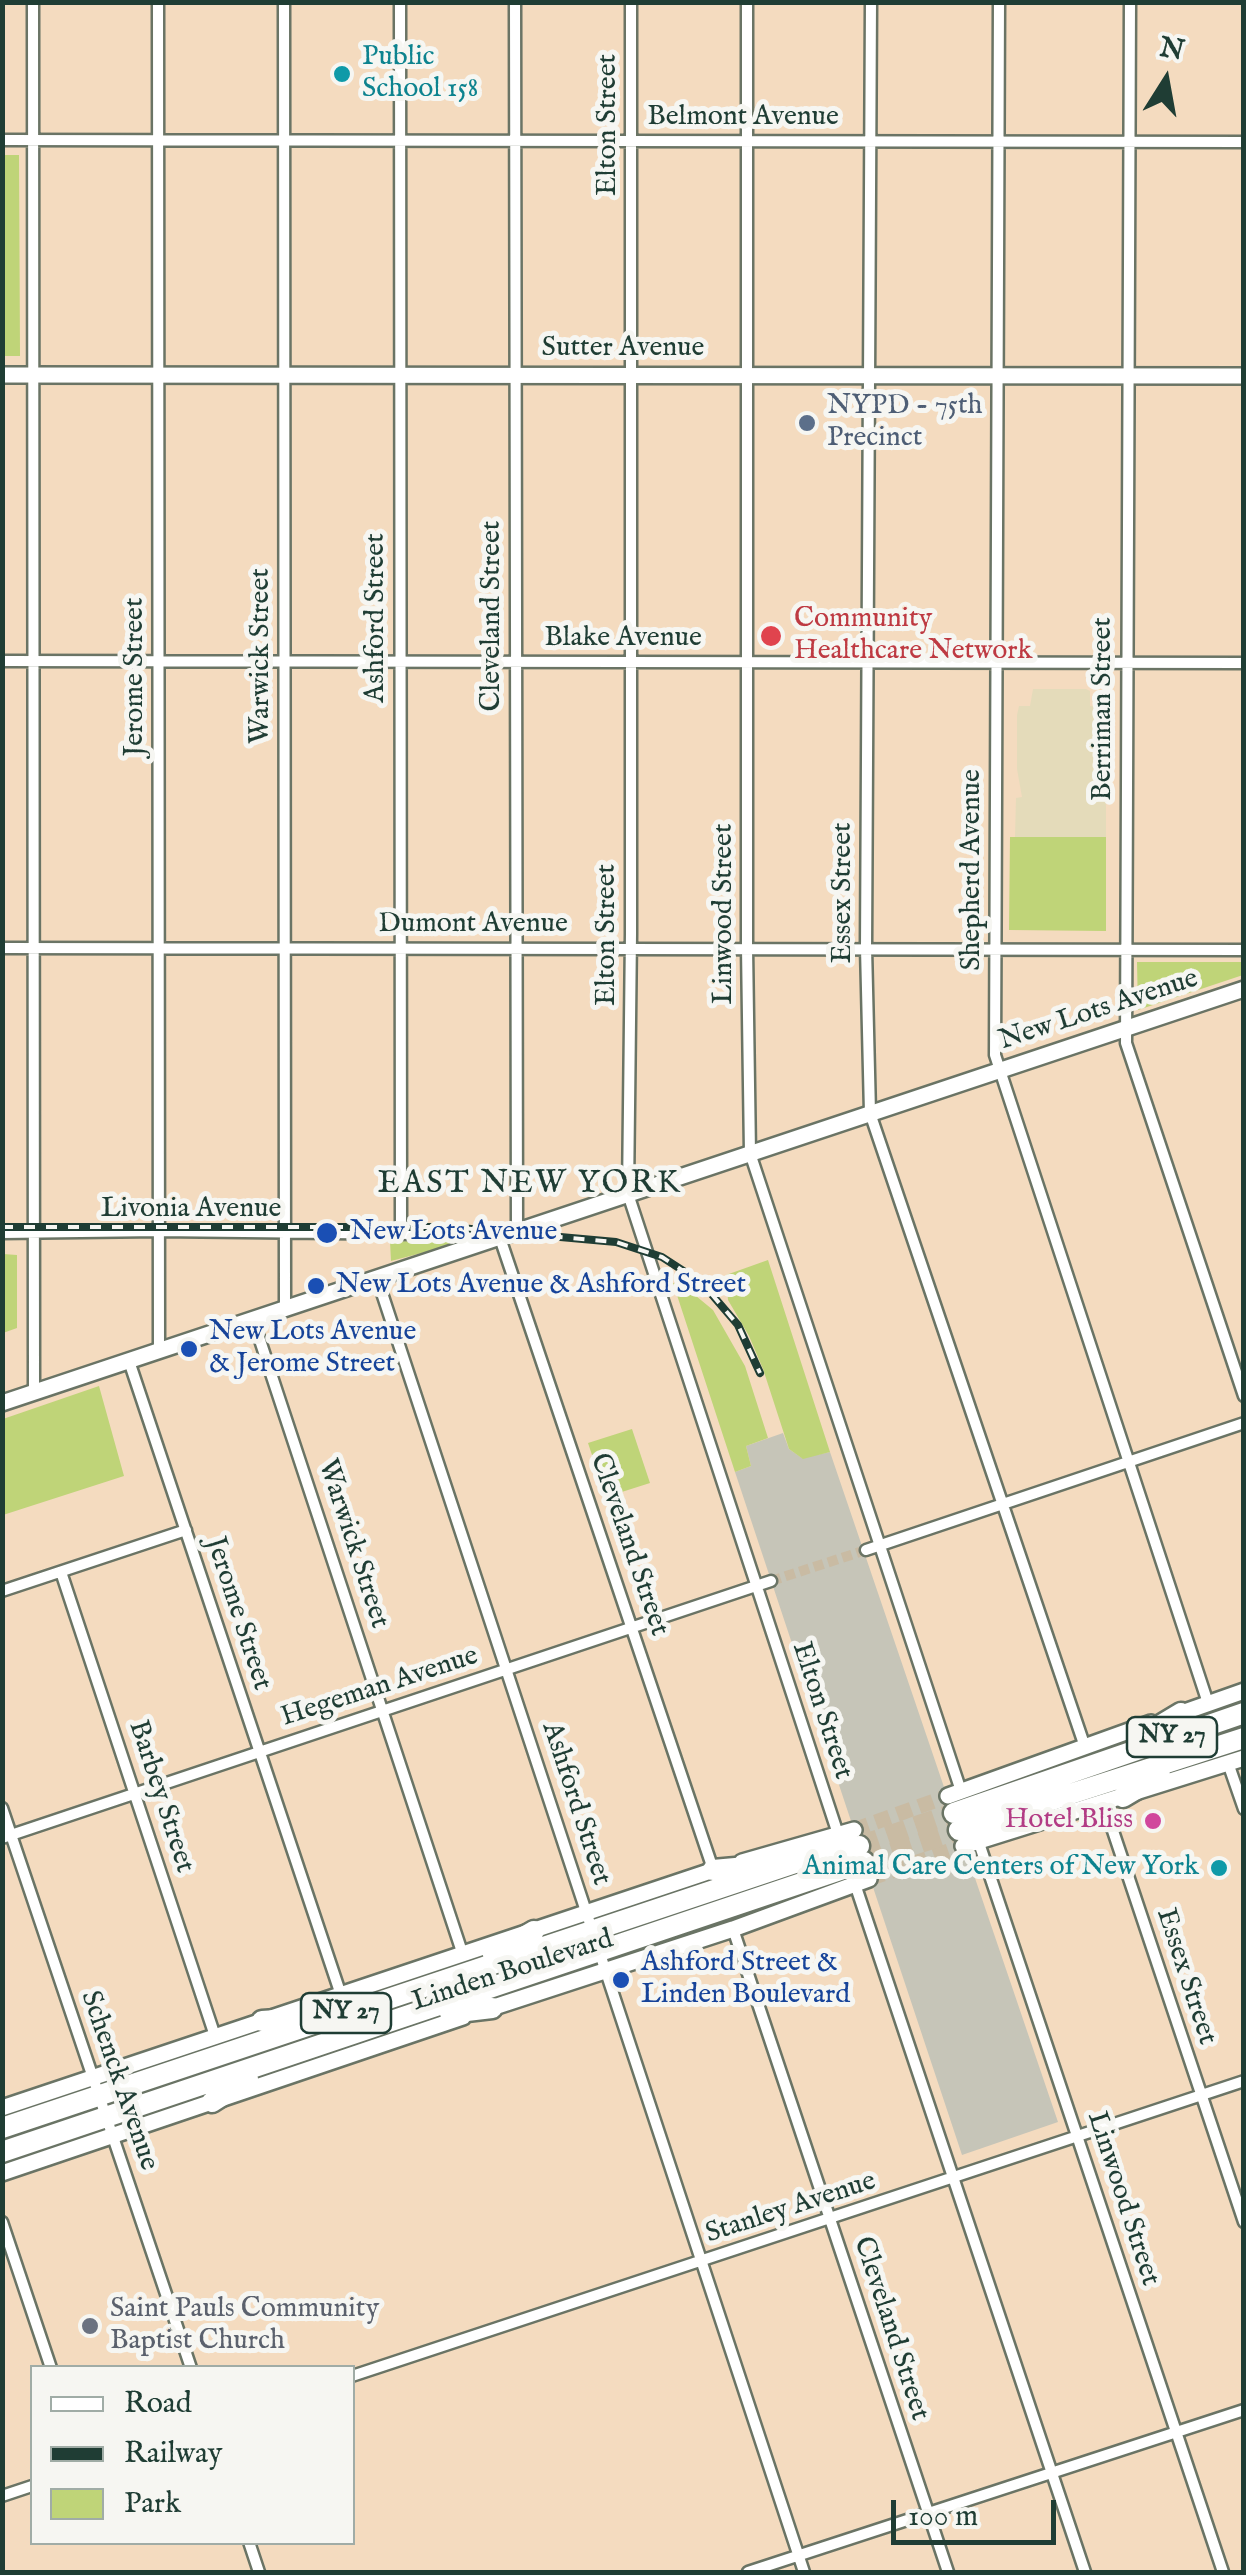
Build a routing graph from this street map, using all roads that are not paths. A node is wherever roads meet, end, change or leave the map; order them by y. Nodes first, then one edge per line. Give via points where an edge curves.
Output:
1 (32, 2) edge
2 (158, 2) edge
3 (284, 2) edge
4 (400, 2) edge
5 (515, 2) edge
6 (631, 2) edge
7 (747, 2) edge
8 (871, 2) edge
9 (999, 2) edge
10 (1130, 2) edge
11 (2, 140) edge
12 (33, 140) junction
13 (158, 140) junction
14 (284, 140) junction
15 (514, 140) junction
16 (631, 140) junction
17 (747, 140) junction
18 (400, 141) junction
19 (998, 141) junction
20 (870, 142) junction
21 (1129, 142) junction
22 (1244, 142) edge
23 (158, 374) junction
24 (284, 374) junction
25 (400, 374) junction
26 (516, 374) junction
27 (631, 374) junction
28 (747, 374) junction
29 (869, 374) junction
30 (2, 375) edge
31 (32, 375) junction
32 (997, 375) junction
33 (1128, 376) junction
34 (1244, 376) edge
35 (285, 661) junction
36 (516, 661) junction
37 (631, 661) junction
38 (747, 661) junction
39 (868, 661) junction
40 (2, 662) edge
41 (33, 662) junction
42 (158, 662) junction
43 (400, 662) junction
44 (996, 662) junction
45 (1127, 662) junction
46 (1244, 663) edge
47 (2, 948) edge
48 (32, 948) junction
49 (158, 948) junction
50 (285, 948) junction
51 (400, 948) junction
52 (516, 948) junction
53 (632, 948) junction
54 (747, 948) junction
55 (866, 948) junction
56 (994, 948) junction
57 (1125, 949) junction
58 (1244, 950) edge
59 (1244, 989) edge
60 (1126, 1028) junction
61 (998, 1070) junction
62 (870, 1113) junction
63 (750, 1152) junction
64 (628, 1194) junction
65 (517, 1229) junction
66 (159, 1232) junction
67 (285, 1232) junction
68 (32, 1233) junction
69 (401, 1233) junction
70 (2, 1234) edge
71 (499, 1235) junction
72 (377, 1278) junction
73 (285, 1308) junction
74 (253, 1319) junction
75 (159, 1351) junction
76 (129, 1361) junction
77 (34, 1392) junction
78 (1244, 1396) edge
79 (2, 1403) edge
80 (1244, 1423) edge
81 (1128, 1462) junction
82 (1004, 1504) junction
83 (186, 1530) junction
84 (879, 1545) junction
85 (866, 1550) tunnel mouth
86 (61, 1572) junction
87 (770, 1580) tunnel mouth
88 (756, 1586) junction
89 (2, 1591) edge
90 (632, 1628) junction
91 (507, 1669) junction
92 (1244, 1691) edge
93 (1208, 1703) junction
94 (383, 1711) junction
95 (1181, 1712) joint
96 (1244, 1713) edge
97 (1244, 1738) edge
98 (259, 1752) junction
99 (1092, 1754) junction
100 (1194, 1754) junction
101 (1236, 1761) edge
102 (136, 1794) junction
103 (1114, 1801) junction
104 (2, 1808) edge
105 (1244, 1809) edge
106 (960, 1819) junction
107 (7, 1836) edge
108 (857, 1856) junction
109 (795, 1863) junction
110 (713, 1870) junction
111 (590, 1922) junction
112 (733, 1930) junction
113 (534, 1931) junction
114 (463, 1954) junction
115 (603, 1962) junction
116 (454, 1977) junction
117 (341, 2005) junction
118 (492, 2008) junction
119 (408, 2017) junction
120 (262, 2021) joint
121 (215, 2036) junction
122 (278, 2060) junction
123 (1244, 2081) edge
124 (96, 2086) junction
125 (1201, 2095) junction
126 (212, 2102) junction
127 (2, 2108) edge
128 (58, 2110) junction
129 (2, 2116) edge
130 (110, 2127) junction
131 (2, 2128) edge
132 (1077, 2136) junction
133 (2, 2152) edge
134 (2, 2173) edge
135 (953, 2178) junction
136 (829, 2220) junction
137 (2, 2222) edge
138 (1244, 2222) edge
139 (700, 2263) junction
140 (50, 2365) edge
141 (189, 2365) edge
142 (355, 2375) edge
143 (1244, 2410) edge
144 (1176, 2432) junction
145 (1053, 2474) junction
146 (30, 2487) edge
147 (2, 2496) edge
148 (928, 2516) junction
149 (250, 2545) edge
150 (798, 2556) junction
151 (258, 2572) edge
152 (748, 2572) edge
153 (804, 2572) edge
154 (948, 2572) edge
155 (1084, 2572) edge
156 (1223, 2572) edge

1 - 12 street
2 - 13 street, Jerome Street
3 - 14 street, Warwick Street
4 - 18 street, Ashford Street
5 - 15 street, Cleveland Street
6 - 16 street, Elton Street
7 - 17 street, Linwood Street
8 - 20 street, Essex Street
9 - 19 street, Shepherd Avenue
10 - 21 street, Berriman Street
11 - 12 street, Belmont Avenue
12 - 13 street, Belmont Avenue
12 - 31 street
13 - 14 street, Belmont Avenue
13 - 23 street, Jerome Street
14 - 18 street, Belmont Avenue
14 - 24 street, Warwick Street
15 - 16 street, Belmont Avenue
15 - 18 street, Belmont Avenue
15 - 26 street, Cleveland Street
16 - 17 street, Belmont Avenue
16 - 27 street, Elton Street
17 - 20 street, Belmont Avenue
17 - 28 street, Linwood Street
18 - 25 street, Ashford Street
19 - 20 street, Belmont Avenue
19 - 21 street, Belmont Avenue
19 - 32 street, Shepherd Avenue
20 - 29 street, Essex Street
21 - 22 street, Belmont Avenue
21 - 33 street, Berriman Street
23 - 24 street, Sutter Avenue
23 - 31 street, Sutter Avenue
23 - 42 street, Jerome Street
24 - 25 street, Sutter Avenue
24 - 35 street, Warwick Street
25 - 26 street, Sutter Avenue
25 - 43 street, Ashford Street
26 - 27 street, Sutter Avenue
26 - 36 street, Cleveland Street
27 - 28 street, Sutter Avenue
27 - 37 street, Elton Street
28 - 29 street, Sutter Avenue
28 - 38 street, Linwood Street
29 - 32 street, Sutter Avenue
29 - 39 street, Essex Street
30 - 31 street, Sutter Avenue
31 - 41 street
32 - 33 street, Sutter Avenue
32 - 44 street, Shepherd Avenue
33 - 34 street, Sutter Avenue
33 - 45 street, Berriman Street
35 - 42 street, Blake Avenue
35 - 43 street, Blake Avenue
35 - 50 street, Warwick Street
36 - 37 street, Blake Avenue
36 - 43 street, Blake Avenue
36 - 52 street, Cleveland Street
37 - 38 street, Blake Avenue
37 - 53 street, Elton Street
38 - 39 street, Blake Avenue
38 - 54 street, Linwood Street
39 - 44 street, Blake Avenue
39 - 55 street, Essex Street
40 - 41 street, Blake Avenue
41 - 42 street, Blake Avenue
41 - 48 street
42 - 49 street, Jerome Street
43 - 51 street, Ashford Street
44 - 45 street, Blake Avenue
44 - 56 street, Shepherd Avenue
45 - 46 street, Blake Avenue
45 - 57 street, Berriman Street
47 - 48 street, Dumont Avenue
48 - 49 street, Dumont Avenue
48 - 68 street
49 - 50 street, Dumont Avenue
49 - 66 street, Jerome Street
50 - 51 street, Dumont Avenue
50 - 67 street, Warwick Street
51 - 52 street, Dumont Avenue
51 - 69 street, Ashford Street
52 - 53 street, Dumont Avenue
52 - 65 street, Cleveland Street
53 - 54 street, Dumont Avenue
53 - 64 street, Elton Street
54 - 55 street, Dumont Avenue
54 - 63 street, Linwood Street
55 - 56 street, Dumont Avenue
55 - 62 street, Essex Street
56 - 57 street, Dumont Avenue
56 - 61 street, Shepherd Avenue
57 - 58 street, Dumont Avenue
57 - 60 street, Berriman Street
59 - 60 street, New Lots Avenue
60 - 61 street, New Lots Avenue
60 - 78 street, Berriman Street
61 - 62 street, New Lots Avenue
61 - 81 street, Shepherd Avenue
62 - 63 street, New Lots Avenue
62 - 82 street, Essex Street
63 - 64 street, New Lots Avenue
63 - 84 street, Linwood Street
64 - 65 street, New Lots Avenue
64 - 88 street, Elton Street
65 - 71 street, New Lots Avenue
66 - 67 street, Livonia Avenue
66 - 68 street, Livonia Avenue
66 - 75 street, Jerome Street
67 - 69 street, Livonia Avenue
67 - 73 street, Warwick Street
68 - 70 street, Livonia Avenue
68 - 77 street
69 - 71 street, Livonia Avenue
71 - 72 street, New Lots Avenue
71 - 90 street, Cleveland Street
72 - 73 street, New Lots Avenue
72 - 91 street, Ashford Street
73 - 74 street, New Lots Avenue
74 - 75 street, New Lots Avenue
74 - 94 street, Warwick Street
75 - 76 street, New Lots Avenue
76 - 77 street, New Lots Avenue
76 - 83 street, Jerome Street
77 - 79 street, New Lots Avenue
80 - 81 street
81 - 82 street
81 - 93 street, Shepherd Avenue
82 - 84 street
82 - 99 street, Essex Street
83 - 86 street
83 - 98 street, Jerome Street
84 - 85 street
84 - 106 street, Linwood Street
86 - 89 street
86 - 102 street, Barbey Street
87 - 88 street, Hegeman Avenue
88 - 90 street, Hegeman Avenue
88 - 108 street, Elton Street
90 - 91 street, Hegeman Avenue
90 - 110 street, Cleveland Street
91 - 94 street, Hegeman Avenue
91 - 111 street, Ashford Street
92 - 93 street
93 - 95 street
94 - 98 street, Hegeman Avenue
94 - 114 street, Warwick Street
95 - 99 highway
96 - 99 highway, NY 27
97 - 100 highway, NY 27
98 - 102 street, Hegeman Avenue
98 - 117 street, Jerome Street
99 - 106 highway, NY 27
100 - 103 highway
100 - 106 highway, NY 27
101 - 103 street
101 - 105 street
102 - 107 street, Hegeman Avenue
102 - 121 street, Barbey Street
103 - 106 street
103 - 125 street, Essex Street
104 - 107 street, Schenck Avenue
106 - 132 street, Linwood Street
107 - 124 street, Schenck Avenue
108 - 109 highway, Linden Boulevard / NY 27
108 - 110 street, Linden Boulevard
108 - 112 street, Linden Boulevard
108 - 115 highway, Linden Boulevard / NY 27
108 - 135 street, Elton Street
109 - 110 highway
109 - 111 highway, Linden Boulevard / NY 27
110 - 111 street, Linden Boulevard
111 - 113 street, Linden Boulevard
111 - 115 street, Ashford Street
111 - 116 highway, Linden Boulevard / NY 27
112 - 115 street, Linden Boulevard
112 - 136 street, Cleveland Street
113 - 114 street, Linden Boulevard
113 - 116 highway
114 - 117 street, Linden Boulevard
115 - 118 street, Linden Boulevard
115 - 119 highway, Linden Boulevard / NY 27
115 - 139 street, Ashford Street
116 - 117 highway, Linden Boulevard / NY 27
117 - 120 highway
117 - 124 highway, Linden Boulevard / NY 27
118 - 119 highway
118 - 126 street, Linden Boulevard
119 - 122 highway, Linden Boulevard / NY 27
120 - 121 street, Linden Boulevard
121 - 124 street, Linden Boulevard
122 - 126 highway
122 - 130 highway, Linden Boulevard / NY 27
123 - 125 street, Stanley Avenue
124 - 127 street, Linden Boulevard
124 - 128 highway, Linden Boulevard / NY 27
124 - 130 street, Schenck Avenue
125 - 132 street, Stanley Avenue
125 - 138 street, Essex Street
126 - 130 street, Linden Boulevard
128 - 129 highway
128 - 131 highway, Linden Boulevard / NY 27
130 - 133 highway, Linden Boulevard / NY 27
130 - 134 street, Linden Boulevard
130 - 141 street, Schenck Avenue
132 - 135 street, Stanley Avenue
132 - 144 street, Linwood Street
135 - 136 street, Stanley Avenue
135 - 145 street, Elton Street
136 - 139 street, Stanley Avenue
136 - 148 street, Cleveland Street
137 - 140 street
139 - 142 street, Stanley Avenue
139 - 150 street, Ashford Street
143 - 144 street
144 - 145 street
144 - 156 street, Linwood Street
145 - 148 street
145 - 155 street, Elton Street
146 - 147 street
148 - 150 street
148 - 154 street, Cleveland Street
149 - 151 street
150 - 152 street
150 - 153 street, Ashford Street

